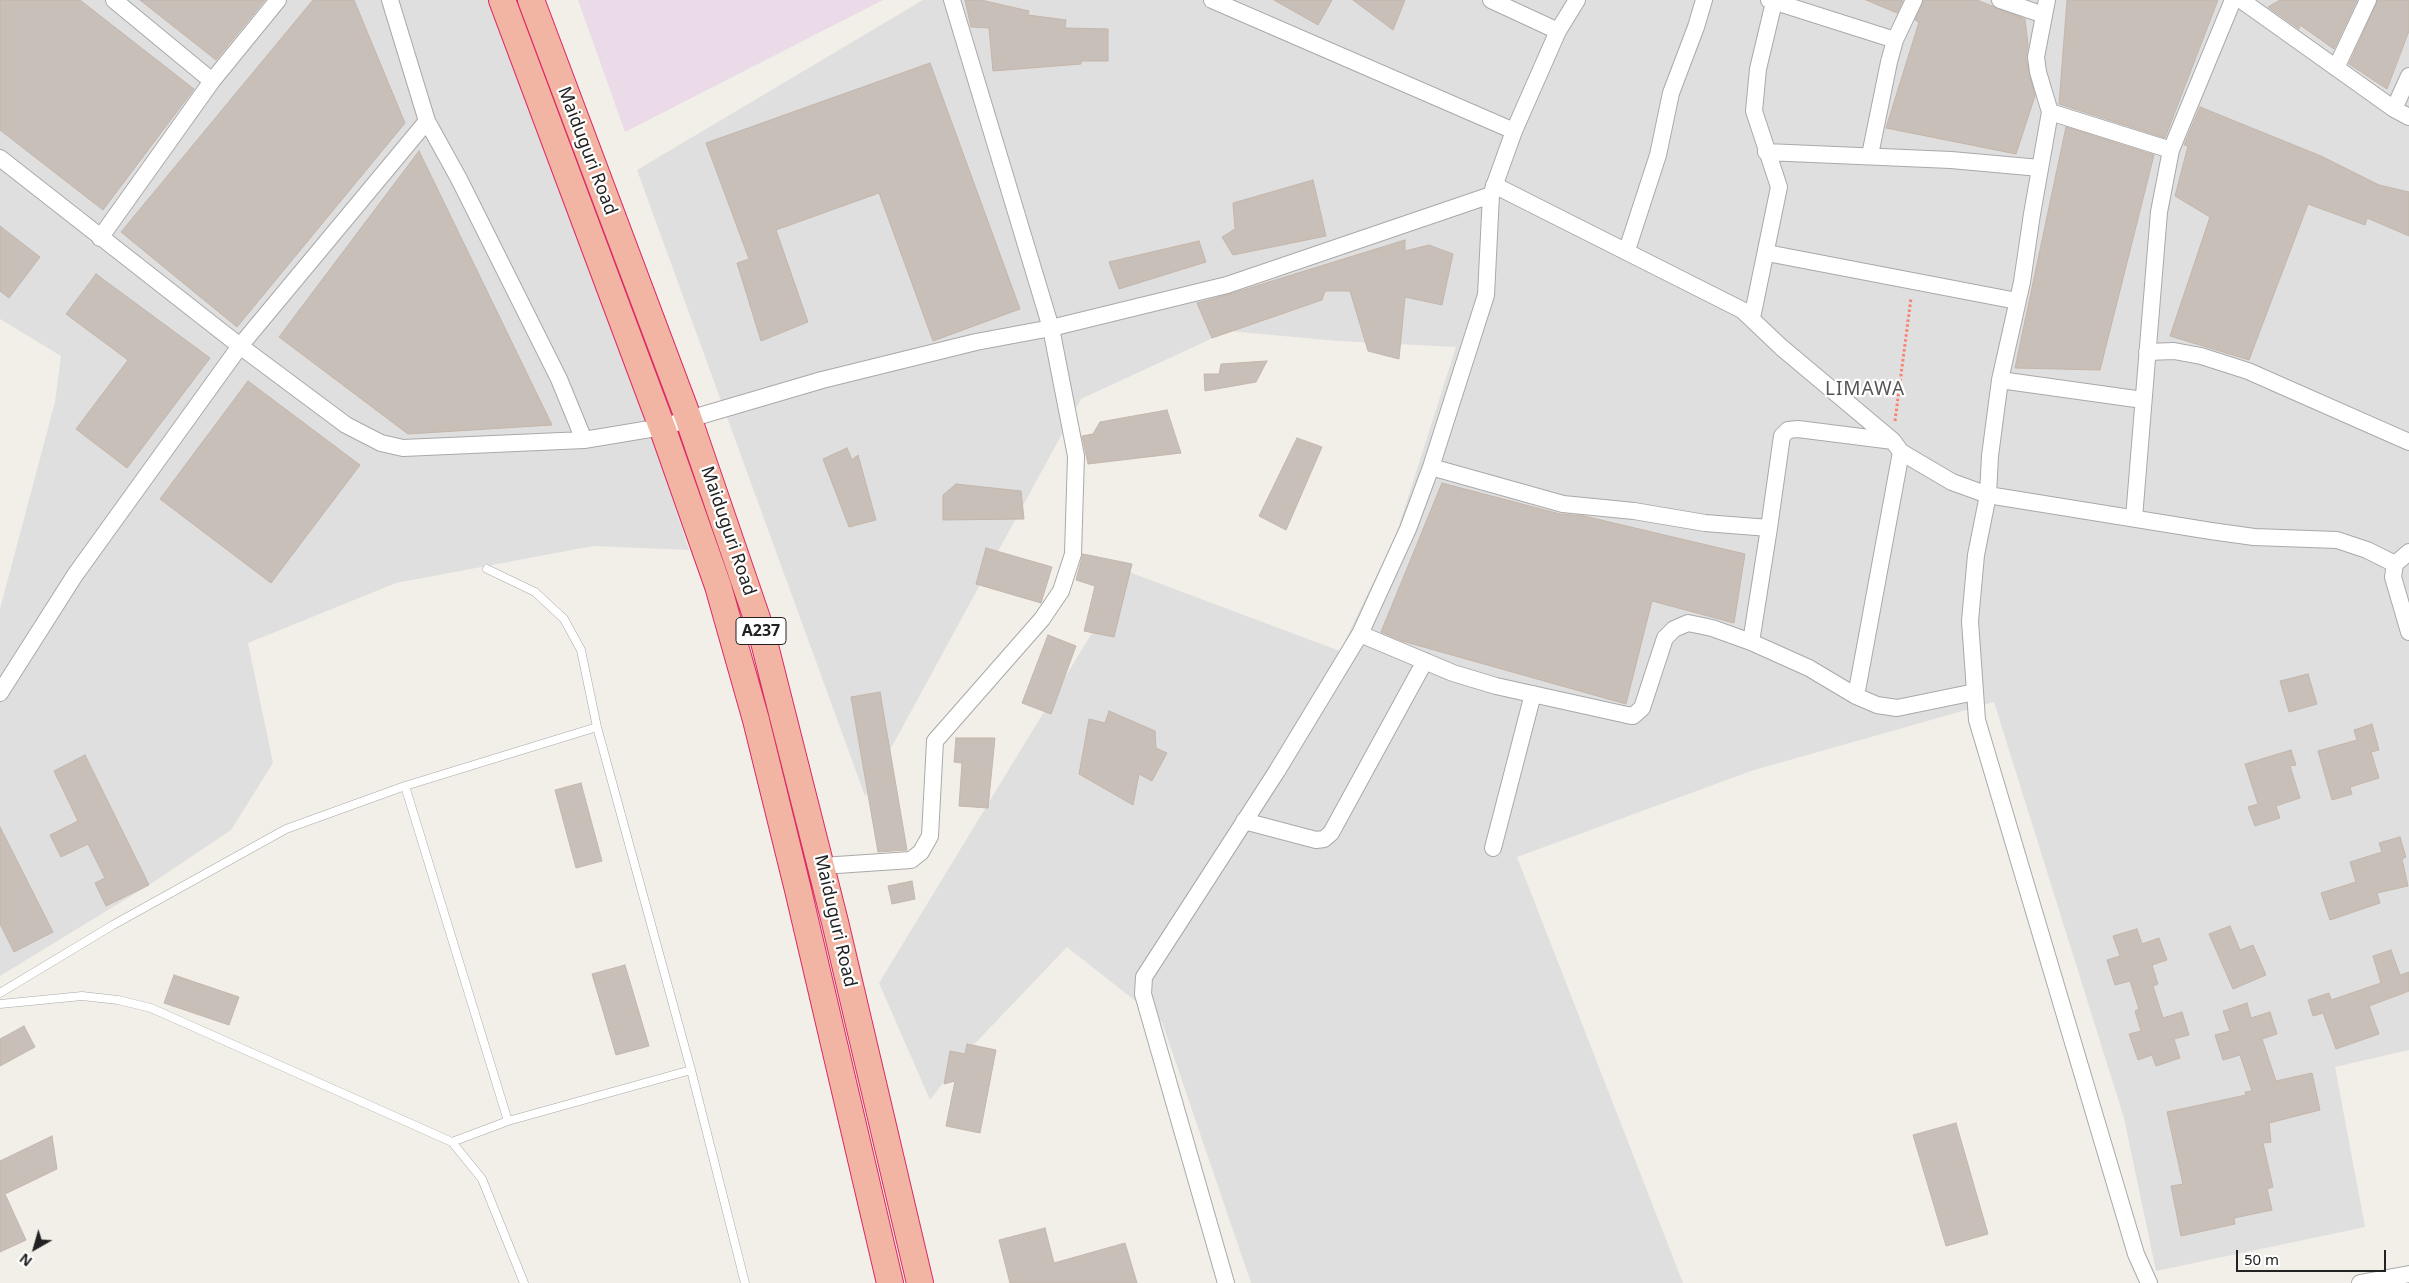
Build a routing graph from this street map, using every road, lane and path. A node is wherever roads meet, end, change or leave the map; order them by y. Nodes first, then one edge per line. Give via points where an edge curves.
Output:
1 (114, 0) edge
2 (278, 0) edge
3 (390, 0) edge
4 (502, 0) edge
5 (531, 0) edge
6 (952, 0) edge
7 (1212, 0) edge
8 (1491, 0) edge
9 (1576, 0) edge
10 (1704, 0) edge
11 (1914, 0) edge
12 (2000, 0) edge
13 (2233, 0) edge
14 (2241, 0) edge
15 (2368, 0) edge
16 (1771, 1) edge
17 (2045, 8) edge
18 (1558, 31) junction
19 (1895, 40) junction
20 (2336, 68) junction
21 (2409, 76) edge
22 (212, 81) junction
23 (2394, 108) junction
24 (2050, 112) junction
25 (2409, 117) edge
26 (427, 121) junction
27 (1514, 131) junction
28 (2171, 150) junction
29 (1766, 152) junction
30 (1870, 155) junction
31 (0, 158) edge
32 (2040, 168) junction
33 (1492, 190) junction
34 (100, 238) junction
35 (1627, 250) junction
36 (1767, 254) junction
37 (1913, 282) junction
38 (2017, 301) junction
39 (1752, 318) junction
40 (1051, 328) junction
41 (240, 346) junction
42 (2147, 352) junction
43 (2000, 380) junction
44 (2143, 400) junction
45 (689, 420) junction
46 (662, 427) junction
47 (584, 440) junction
48 (2409, 442) edge
49 (1897, 447) junction
50 (1431, 467) junction
51 (1988, 495) junction
52 (2134, 518) junction
53 (1769, 528) junction
54 (2409, 552) edge
55 (2395, 564) junction
56 (488, 569) dead end
57 (2409, 632) edge
58 (1360, 634) junction
59 (1751, 642) junction
60 (1424, 661) junction
61 (1975, 692) junction
62 (0, 693) edge
63 (1533, 694) junction
64 (1856, 696) junction
65 (597, 726) junction
66 (405, 786) junction
67 (1244, 821) junction
68 (1494, 848) dead end
69 (822, 866) junction
70 (0, 993) edge
71 (0, 1004) edge
72 (691, 1070) junction
73 (508, 1121) junction
74 (452, 1142) junction
75 (2409, 1274) edge
76 (524, 1283) edge
77 (745, 1283) edge
78 (890, 1283) edge
79 (920, 1283) edge
80 (1226, 1283) edge
81 (2149, 1283) edge
82 (2360, 1283) edge

1 - 22 street
2 - 22 street
3 - 26 street
4 - 46 highway, Maiduguri Road / A237
5 - 45 highway, Maiduguri Road / A237
6 - 40 street
7 - 27 street
8 - 18 street
9 - 18 street
10 - 35 street via 1671,93 1658,155
11 - 19 street
12 - 17 street
13 - 28 street
14 - 20 street
15 - 20 street
16 - 19 street
16 - 29 street via 1758,68 1754,111
17 - 24 street via 2036,57
18 - 27 street
19 - 30 street
20 - 23 street
21 - 23 street
22 - 34 street
23 - 25 street
24 - 28 street
24 - 32 street
26 - 41 street
26 - 47 street via 559,379
27 - 33 street
28 - 42 street via 2159,212
29 - 30 street
29 - 36 street via 1779,187
30 - 32 street
31 - 34 street
32 - 38 street
33 - 35 street
33 - 40 street via 1227,285
33 - 50 street via 1486,295
34 - 41 street
35 - 39 street
36 - 37 street
36 - 39 street
37 - 38 street
37 - 49 path
38 - 43 street
39 - 49 street
40 - 45 street via 976,342 831,378
40 - 69 street via 1076,456 1073,554 1061,591 1042,619 935,741 930,836 917,856 911,860
41 - 47 street via 346,425 381,443 424,449
41 - 62 street via 75,575
42 - 44 street
42 - 48 street via 2174,351 2201,356 2248,372
43 - 44 street
43 - 51 street
44 - 52 street
45 - 46 street
45 - 69 highway, Maiduguri Road / A237 via 761,630
46 - 47 street
46 - 78 highway, Maiduguri Road / A237 via 718,586 756,720
49 - 51 street via 1952,482
49 - 53 street via 1798,428 1788,430 1782,436
49 - 64 street
50 - 53 street via 1563,504
50 - 58 street via 1408,529
51 - 52 street
51 - 61 street via 1976,555 1970,621
52 - 55 street via 2254,537 2337,540 2368,550
53 - 59 street
54 - 55 street
55 - 57 street via 2393,577
56 - 65 lane via 535,592 564,619 581,650
58 - 60 street
58 - 67 street
59 - 63 street via 1688,623 1674,629 1665,638 1642,708 1633,716
59 - 64 street via 1809,668
60 - 63 street via 1453,673
60 - 67 street via 1331,834 1316,840
61 - 64 street via 1897,708 1877,705
61 - 81 street via 1977,720 2136,1254
63 - 68 street
65 - 66 lane
65 - 72 lane
66 - 70 lane via 286,829 113,925
66 - 73 lane
67 - 80 street via 1154,958 1144,977 1142,994
69 - 79 highway, Maiduguri Road / A237
71 - 74 lane via 82,996 151,1008
72 - 73 lane
72 - 77 lane
73 - 74 lane
74 - 76 lane via 482,1179
75 - 82 street

